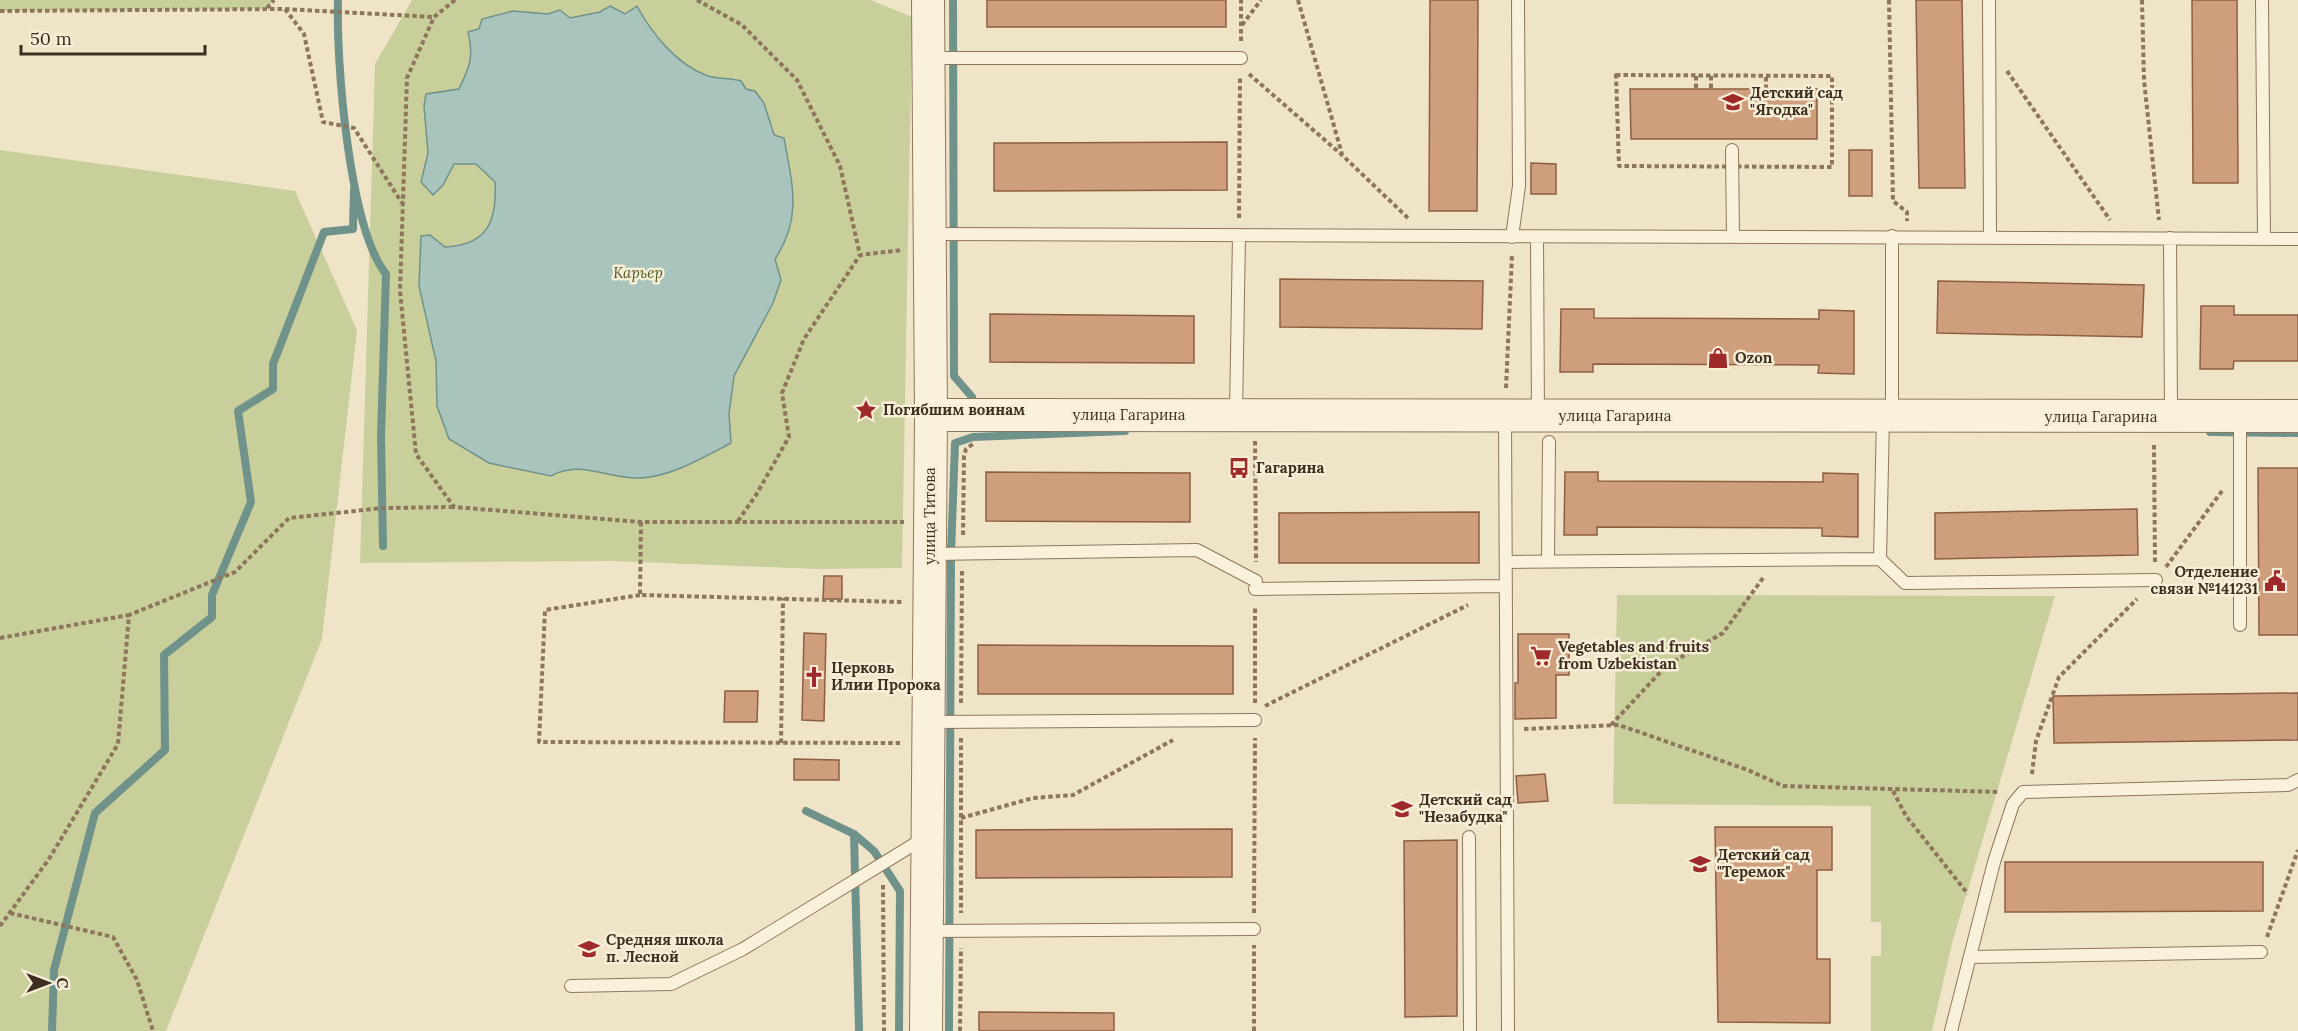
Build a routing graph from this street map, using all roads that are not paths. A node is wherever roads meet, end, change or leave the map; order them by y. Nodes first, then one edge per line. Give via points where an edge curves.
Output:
1 (928, 0) edge
2 (1518, 0) edge
3 (1989, 0) edge
4 (2262, 0) edge
5 (928, 58) junction
6 (1241, 58) road end
7 (1732, 150) dead end
8 (1239, 235) junction
9 (1733, 236) junction
10 (1892, 236) junction
11 (1512, 237) junction
12 (1537, 237) junction
13 (1990, 238) junction
14 (2165, 238) junction
15 (2264, 239) junction
16 (2298, 239) edge
17 (919, 242) junction
18 (931, 415) junction
19 (1504, 416) junction
20 (1887, 416) junction
21 (2240, 416) junction
22 (2298, 416) edge
23 (1241, 428) junction
24 (1544, 429) junction
25 (2168, 431) junction
26 (930, 554) junction
27 (1880, 559) junction
28 (1548, 561) junction
29 (1507, 562) junction
30 (2156, 580) road end
31 (1506, 586) junction
32 (2240, 625) dead end
33 (1255, 716) road end
34 (928, 722) junction
35 (2298, 780) edge
36 (927, 836) junction
37 (1469, 837) dead end
38 (1254, 929) dead end
39 (927, 931) junction
40 (2261, 952) road end
41 (1970, 957) junction
42 (571, 986) dead end
43 (926, 1031) edge
44 (1470, 1031) edge
45 (1508, 1031) edge
46 (1951, 1031) edge

1 - 5 street, улица Титова
2 - 11 lane via 1519,186
3 - 13 lane
4 - 15 lane
5 - 6 lane
5 - 17 street, улица Титова
7 - 9 lane
8 - 11 lane
8 - 17 lane
8 - 23 lane
9 - 10 lane
9 - 12 lane
10 - 13 lane
10 - 20 lane
11 - 12 lane
12 - 24 lane
13 - 14 lane
14 - 15 lane
14 - 25 lane
15 - 16 lane
17 - 18 street, улица Титова
18 - 23 street, улица Гагарина
18 - 26 street, улица Титова
19 - 23 street, улица Гагарина
19 - 24 street, улица Гагарина
19 - 29 lane
20 - 24 street, улица Гагарина
20 - 25 street, улица Гагарина
20 - 27 lane
21 - 22 street, улица Гагарина
21 - 25 street, улица Гагарина
21 - 32 lane
24 - 28 lane
26 - 31 lane via 1197,550 1256,585
26 - 34 street, улица Титова
27 - 28 lane
27 - 30 lane via 1905,583
28 - 29 lane
29 - 31 lane
31 - 45 lane
33 - 34 lane via 1210,720
34 - 36 street, улица Титова
35 - 41 lane via 2288,785 2023,792 2013,804
36 - 39 street, улица Титова
36 - 42 lane via 743,949 671,984
37 - 44 lane
38 - 39 lane
39 - 43 street, улица Титова
40 - 41 lane
41 - 46 lane

